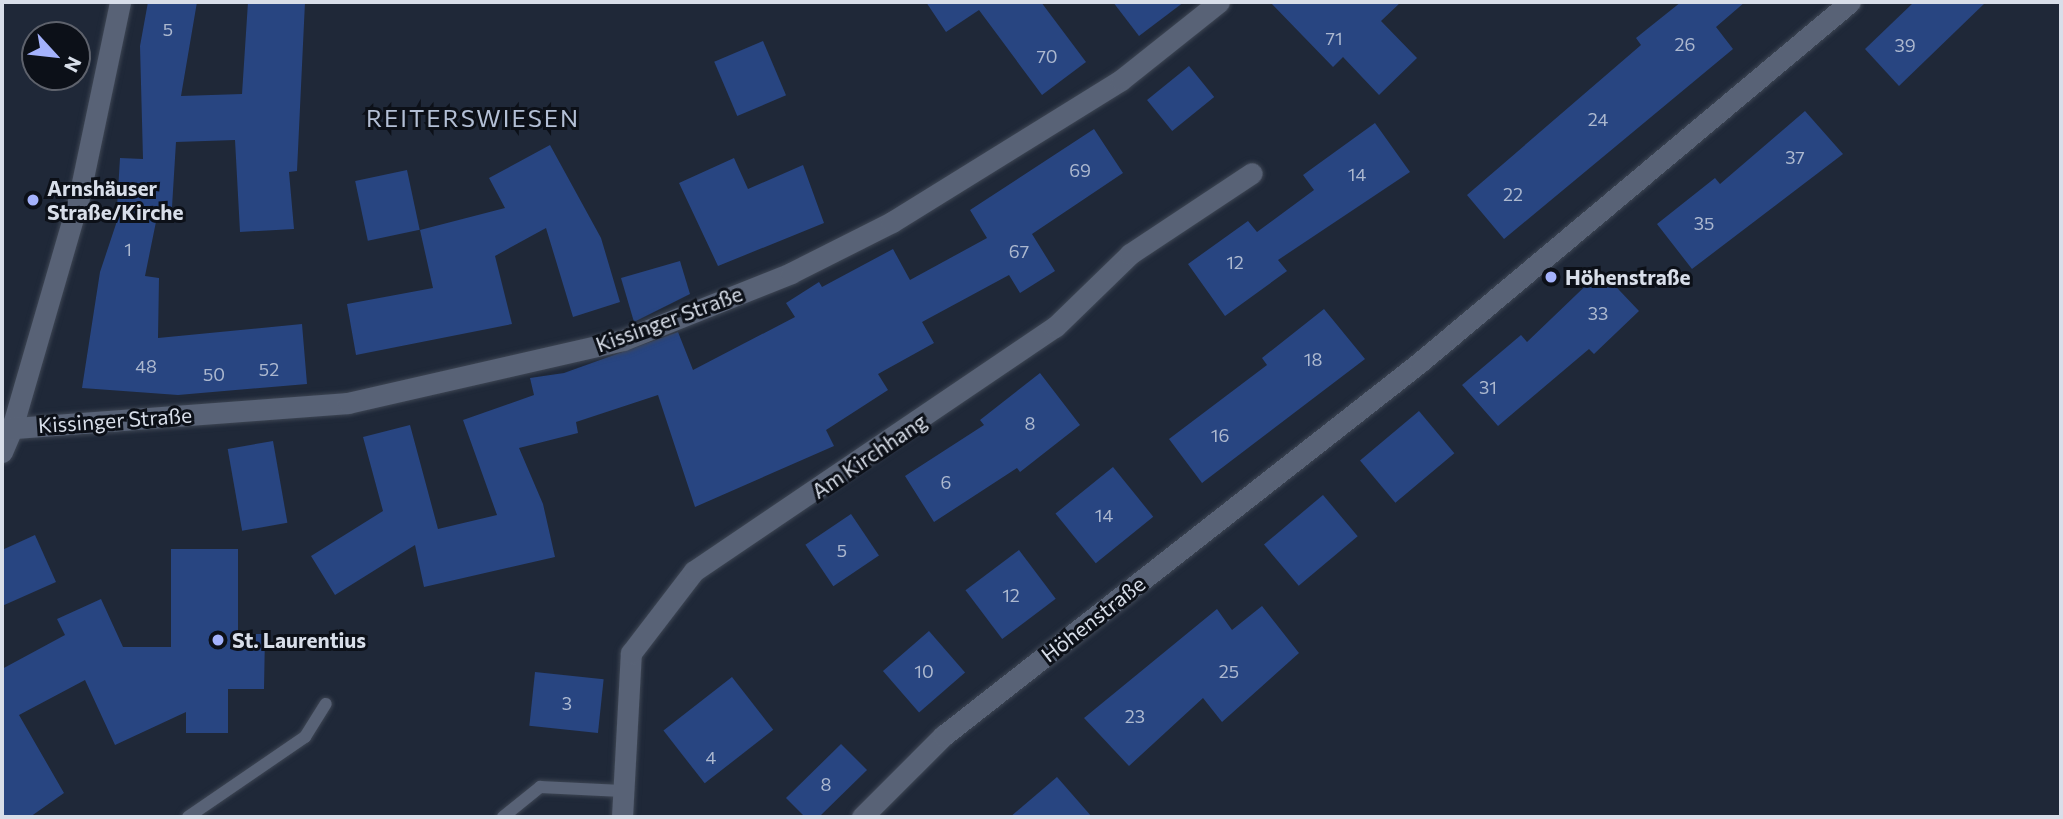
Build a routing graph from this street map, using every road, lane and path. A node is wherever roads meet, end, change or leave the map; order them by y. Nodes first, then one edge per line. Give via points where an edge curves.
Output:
1 (120, 2) edge
2 (1219, 2) edge
3 (1850, 2) edge
4 (1252, 173) dead end
5 (7, 428) edge
6 (2, 452) edge
7 (326, 704) dead end
8 (622, 790) junction
9 (188, 817) edge
10 (503, 817) edge
11 (622, 817) edge
12 (862, 817) edge

1 - 5 street via 79,197
2 - 5 street, Kissinger Straße via 1121,80 914,209 791,273 623,340 348,403
3 - 12 street, Höhenstraße via 1419,363 943,736
4 - 8 street, Am Kirchhang via 1130,254 1055,327 694,571 631,653
5 - 6 street
7 - 9 lane via 305,737
8 - 10 lane via 540,787
8 - 11 street, Am Kirchhang

